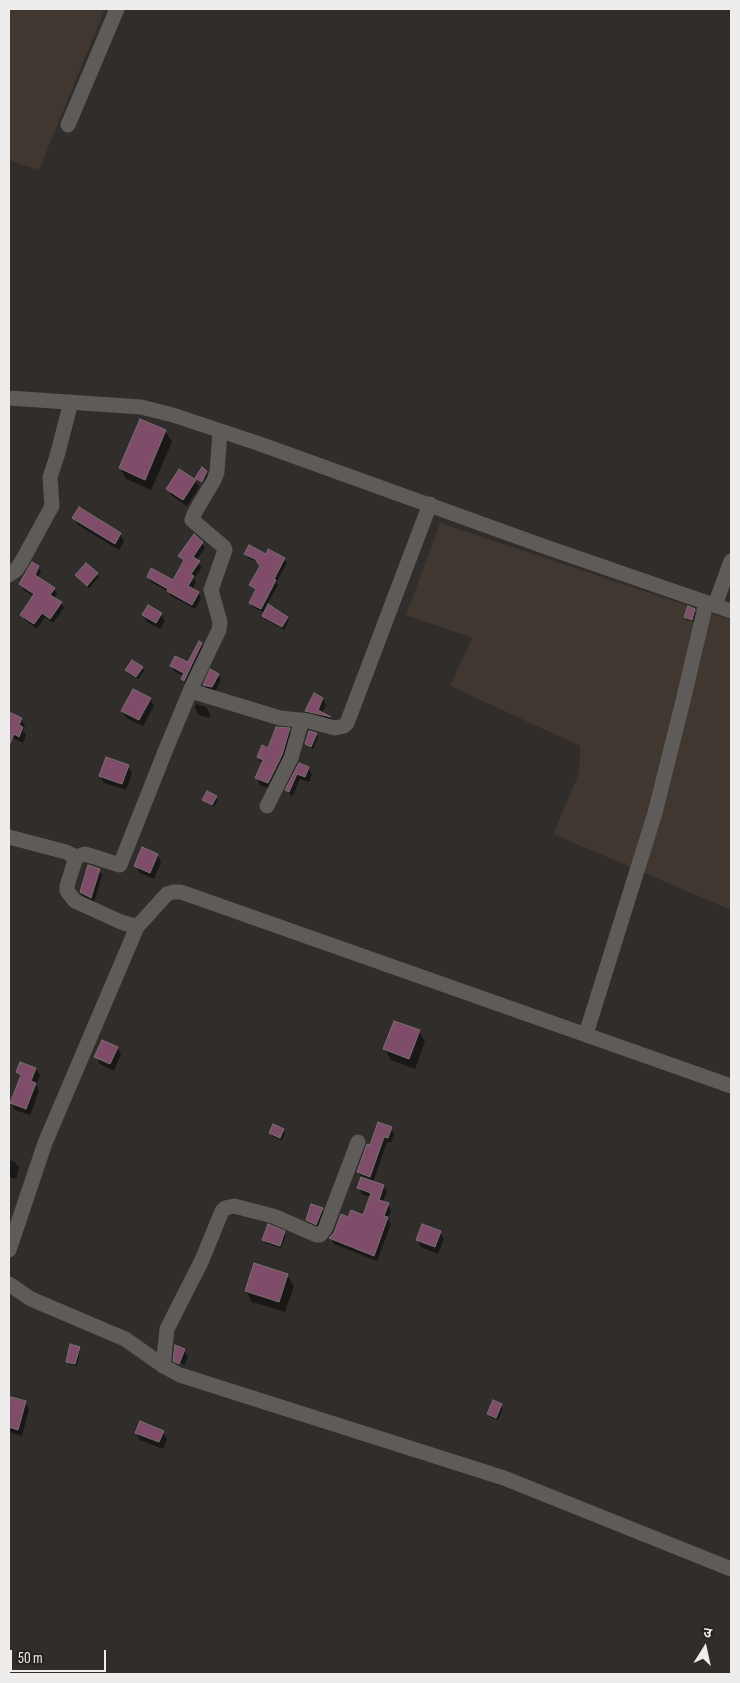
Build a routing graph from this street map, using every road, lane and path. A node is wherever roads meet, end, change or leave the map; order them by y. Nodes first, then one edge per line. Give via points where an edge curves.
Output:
1 (117, 9) edge
2 (68, 125) dead end
3 (9, 398) edge
4 (70, 402) junction
5 (220, 431) junction
6 (430, 504) junction
7 (731, 561) edge
8 (9, 575) edge
9 (713, 601) junction
10 (731, 611) edge
11 (191, 691) junction
12 (302, 720) junction
13 (267, 806) dead end
14 (9, 836) edge
15 (76, 857) junction
16 (137, 927) junction
17 (586, 1034) junction
18 (731, 1086) edge
19 (358, 1142) dead end
20 (9, 1250) edge
21 (9, 1284) edge
22 (163, 1366) junction
23 (731, 1569) edge

1 - 2 street
3 - 4 street
4 - 5 street via 141,407
4 - 8 street via 50,477 52,506 22,562
5 - 6 street
5 - 11 street via 217,472 192,520 224,546 225,555 211,590 221,627
6 - 9 street via 552,550
6 - 12 street via 347,723 335,728
7 - 9 street
9 - 10 street
9 - 17 street via 655,813
11 - 12 street via 270,716
11 - 15 street via 120,865 85,854
12 - 13 street via 291,758
14 - 15 street
15 - 16 street via 67,886 75,901
16 - 17 street via 167,894 181,892
16 - 20 street via 45,1143
17 - 18 street
19 - 22 street via 323,1234 316,1236 273,1216 234,1206 222,1211 202,1260 166,1329
21 - 22 street via 32,1299 125,1339
22 - 23 street via 180,1375 504,1478

